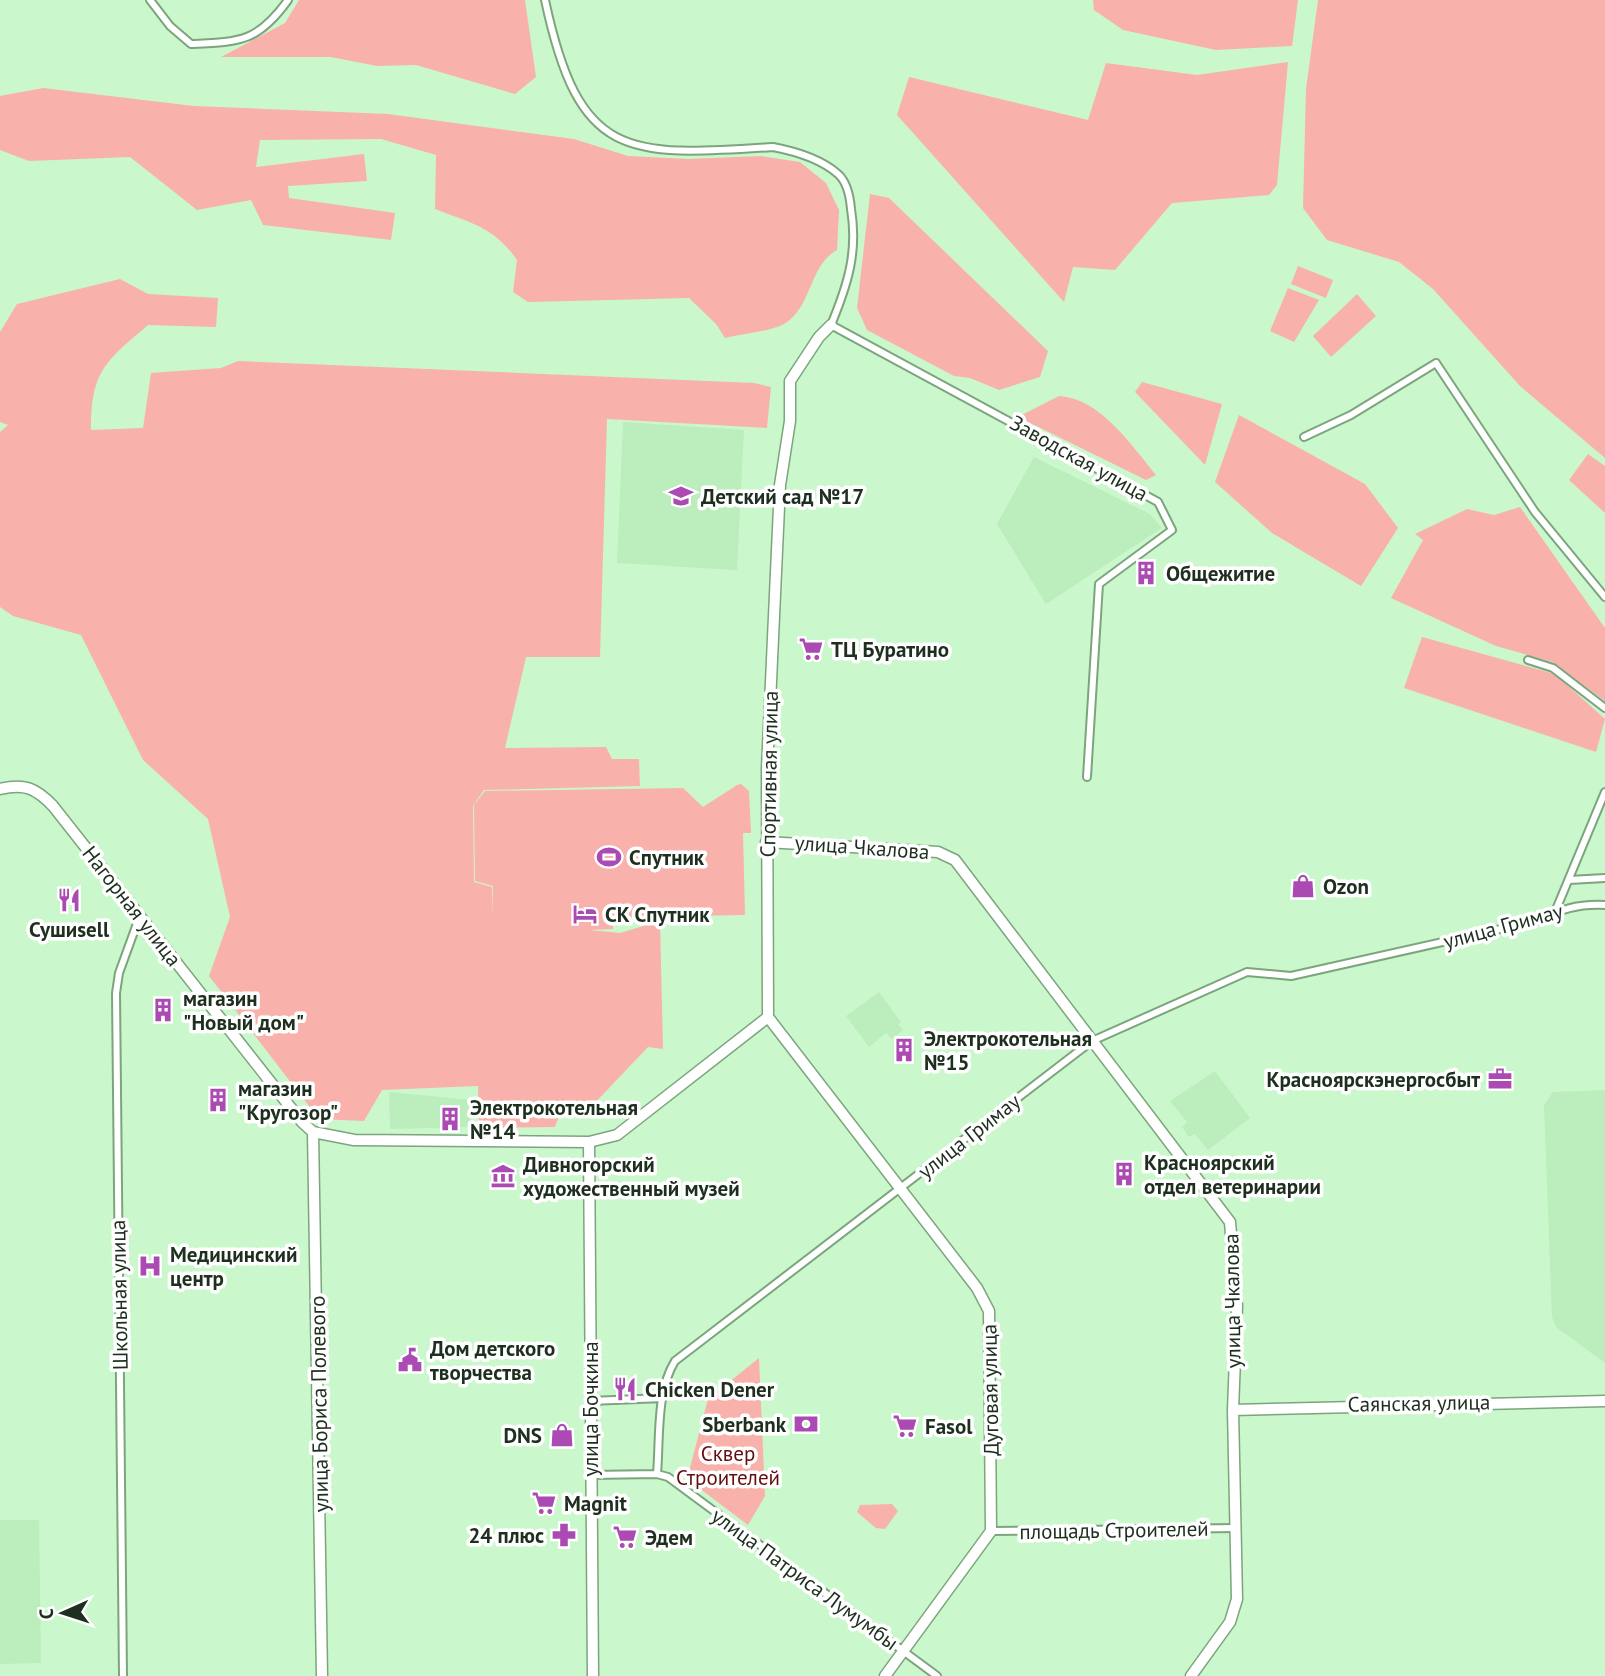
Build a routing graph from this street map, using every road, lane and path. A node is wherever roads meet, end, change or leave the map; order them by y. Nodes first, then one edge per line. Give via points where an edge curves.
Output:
1 (150, 0) edge
2 (288, 0) edge
3 (545, 0) edge
4 (831, 324) junction
5 (1304, 437) dead end
6 (1605, 597) edge
7 (1528, 660) dead end
8 (1605, 708) edge
9 (1087, 777) dead end
10 (0, 789) edge
11 (1605, 792) edge
12 (766, 842) junction
13 (1605, 878) edge
14 (1569, 880) junction
15 (1605, 905) edge
16 (1555, 912) junction
17 (139, 918) junction
18 (768, 1017) junction
19 (1092, 1041) junction
20 (313, 1132) junction
21 (589, 1142) junction
22 (900, 1190) junction
23 (663, 1398) junction
24 (590, 1401) junction
25 (1605, 1401) edge
26 (1233, 1410) junction
27 (657, 1474) junction
28 (590, 1475) junction
29 (1236, 1528) junction
30 (991, 1531) junction
31 (903, 1651) junction
32 (123, 1676) edge
33 (322, 1676) edge
34 (593, 1676) edge
35 (885, 1676) edge
36 (937, 1676) edge
37 (1191, 1676) edge

1 - 2 street via 191,44 238,43 272,23
3 - 4 street via 568,84 591,119 606,131 629,144 659,149 790,150 839,175 849,194 854,259
4 - 9 street, Заводская улица via 1158,502 1172,530 1099,584
4 - 12 main road, Спортивная улица via 790,381 775,575
5 - 6 street via 1351,415 1436,363 1535,513
7 - 8 street via 1553,668
10 - 17 main road, Нагорная улица via 22,785 38,790
11 - 14 street
12 - 18 main road, Спортивная улица
12 - 19 main road, улица Чкалова via 949,855
13 - 14 street
14 - 16 street
15 - 16 street, улица Гримау
16 - 19 street, улица Гримау via 1545,919 1291,976 1247,972
17 - 20 main road, Нагорная улица
17 - 32 street, Школьная улица via 116,993
18 - 21 main road via 617,1135
18 - 22 main road, Дуговая улица
19 - 22 street, улица Гримау
19 - 26 main road, улица Чкалова via 1230,1222 1237,1306
20 - 21 main road via 354,1140
20 - 33 main road, улица Бориса Полевого
21 - 24 main road, улица Бочкина
22 - 23 street, улица Гримау via 676,1361 669,1370
22 - 30 main road, Дуговая улица via 988,1306
23 - 24 street
23 - 27 street, улица Гримау
24 - 28 main road, улица Бочкина
25 - 26 main road, Саянская улица
26 - 29 main road, улица Чкалова
27 - 28 street
27 - 31 street, улица Патриса Лумумбы via 668,1477
28 - 34 main road, улица Бочкина
29 - 30 street, площадь Строителей
29 - 37 main road, улица Чкалова via 1236,1609
30 - 31 main road
31 - 35 main road
31 - 36 street, улица Патриса Лумумбы

